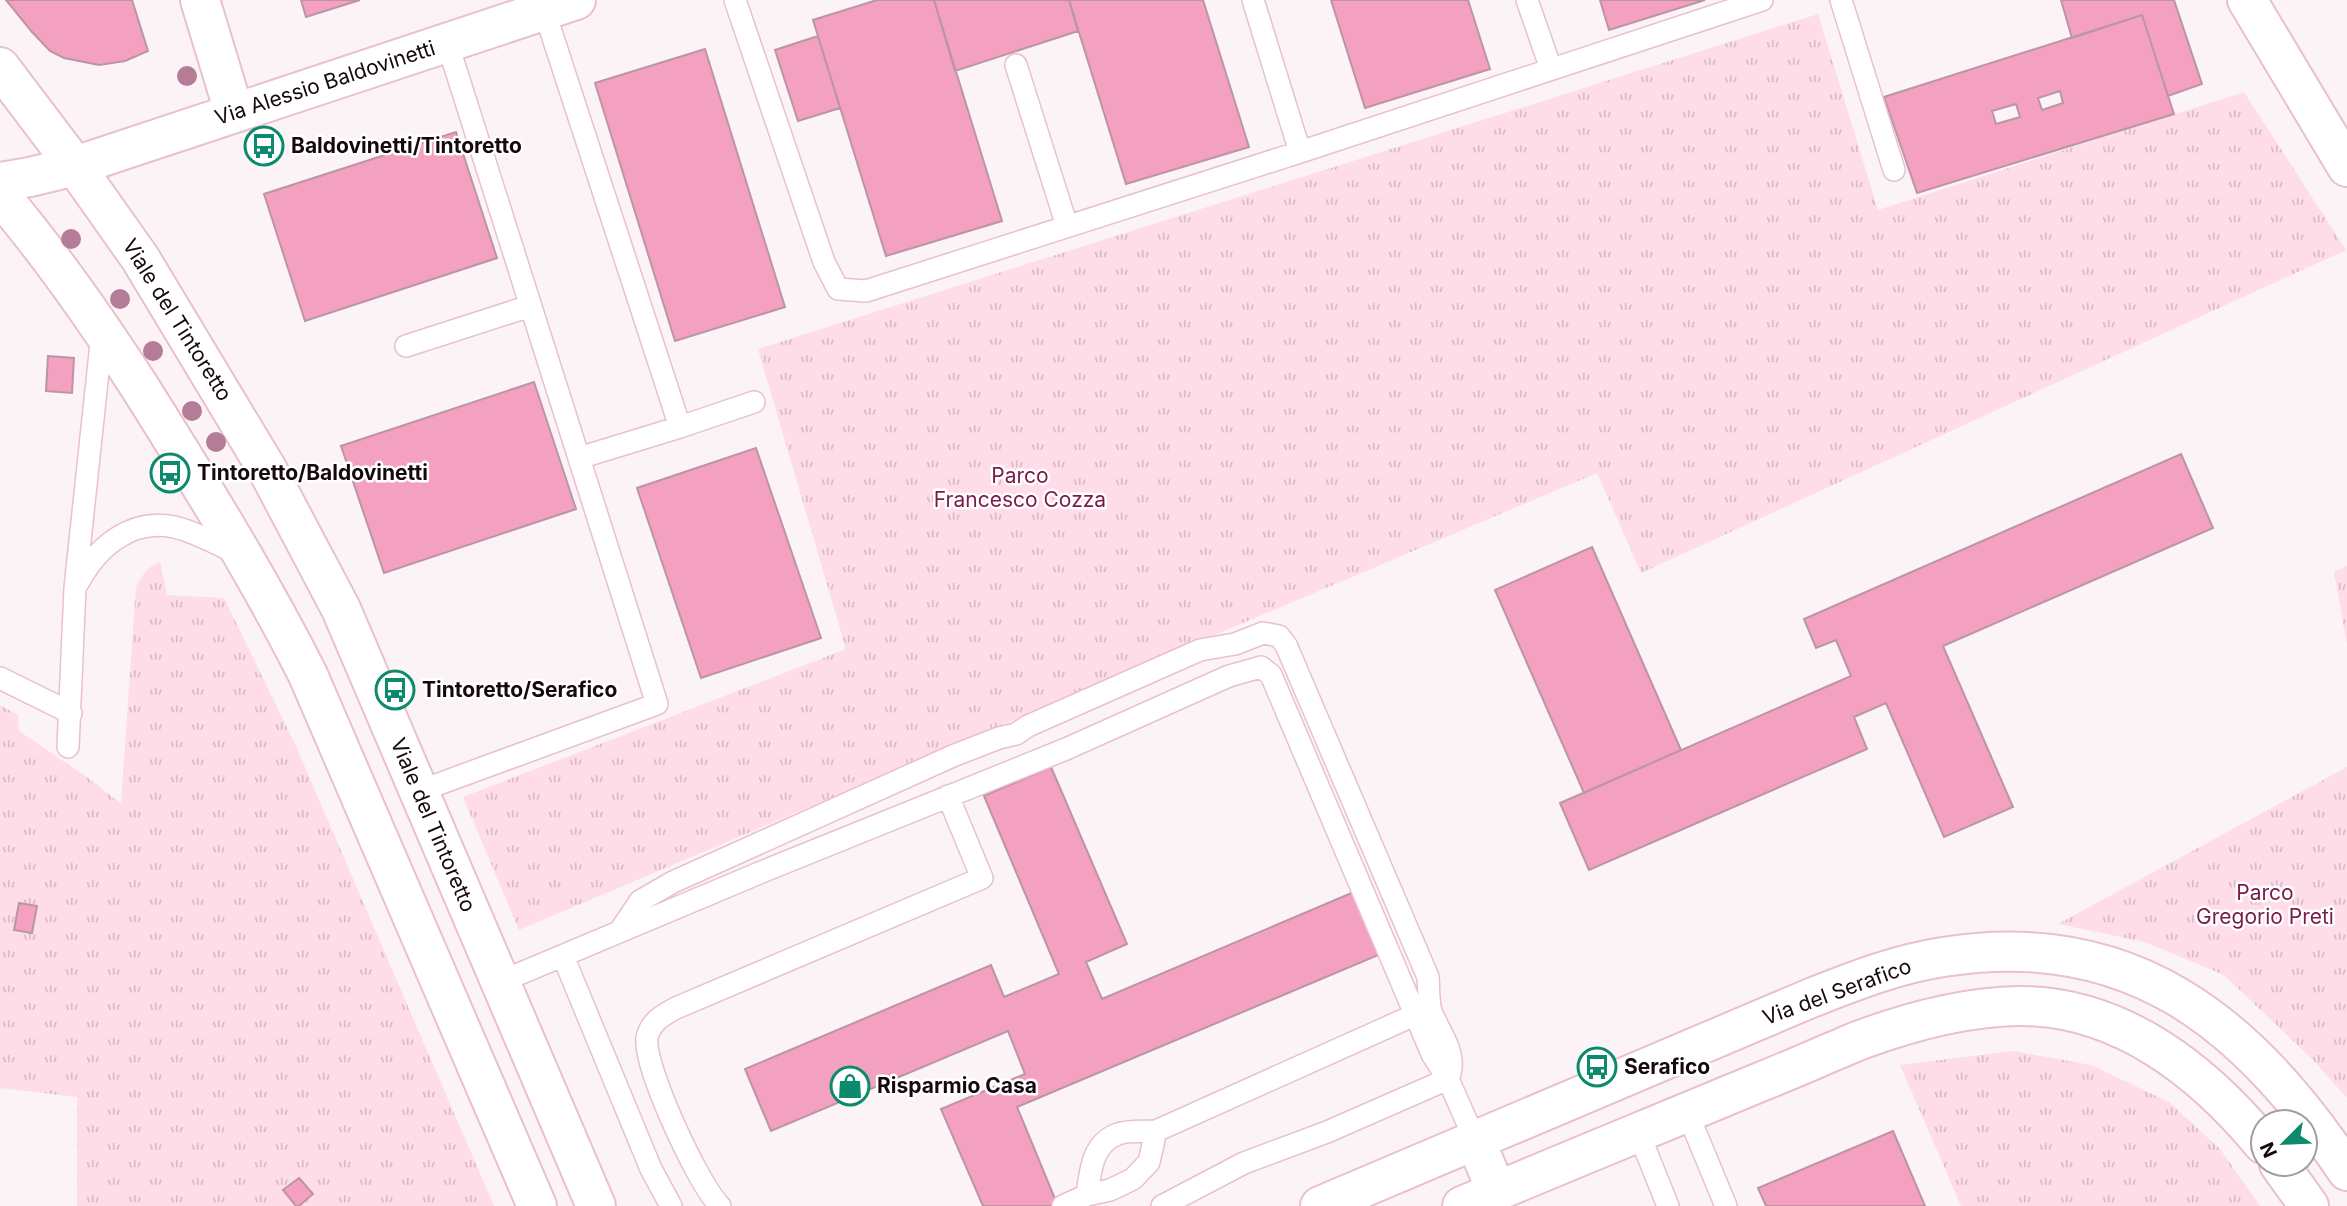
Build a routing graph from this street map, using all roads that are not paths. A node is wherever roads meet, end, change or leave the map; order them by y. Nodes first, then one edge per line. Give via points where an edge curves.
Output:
1 (200, 0) edge
2 (735, 0) edge
3 (1253, 0) edge
4 (1527, 0) edge
5 (1762, 0) edge
6 (1841, 0) edge
7 (2247, 0) edge
8 (560, 5) edge
9 (447, 42) junction
10 (1016, 65) dead end
11 (0, 67) edge
12 (1551, 69) junction
13 (234, 113) junction
14 (1300, 152) junction
15 (75, 166) junction
16 (2347, 167) edge
17 (1894, 170) dead end
18 (0, 182) edge
19 (0, 195) edge
20 (1067, 226) junction
21 (530, 306) junction
22 (103, 330) junction
23 (406, 346) dead end
24 (754, 402) dead end
25 (680, 427) junction
26 (579, 458) junction
27 (245, 556) junction
28 (75, 587) junction
29 (0, 678) edge
30 (71, 713) junction
31 (68, 747) dead end
32 (417, 792) junction
33 (948, 796) junction
34 (621, 931) junction
35 (563, 956) junction
36 (499, 982) junction
37 (1423, 1011) junction
38 (1448, 1079) junction
39 (1687, 1112) junction
40 (2249, 1128) edge
41 (1156, 1131) junction
42 (1639, 1134) junction
43 (1475, 1140) junction
44 (2347, 1171) edge
45 (2289, 1178) edge
46 (1087, 1195) junction
47 (1479, 1199) edge
48 (537, 1206) edge
49 (596, 1206) edge
50 (671, 1206) edge
51 (720, 1206) edge
52 (1063, 1206) edge
53 (1162, 1206) edge
54 (1320, 1206) edge
55 (1668, 1206) edge
56 (1726, 1206) edge
57 (2309, 1206) edge

1 - 13 street
2 - 20 lane via 824,262 838,289 866,291
3 - 14 lane
4 - 12 lane
5 - 12 lane
6 - 17 lane
7 - 16 street
8 - 9 street, Via Alessio Baldovinetti
8 - 25 lane
9 - 13 street, Via Alessio Baldovinetti
9 - 21 lane
10 - 20 lane
11 - 15 street, Viale del Tintoretto
12 - 14 lane
13 - 15 street, Via Alessio Baldovinetti
14 - 20 lane
15 - 18 street, Via Alessio Baldovinetti
15 - 32 street, Viale del Tintoretto via 140,258 286,503 341,610
19 - 22 street
21 - 23 lane
21 - 26 lane
22 - 27 street
22 - 28 lane
24 - 25 lane
25 - 26 lane
26 - 32 lane via 657,704
27 - 28 lane via 174,527 144,526 122,534 102,549
27 - 48 street via 308,675
28 - 30 lane
29 - 30 lane
30 - 31 lane
32 - 36 street, Viale del Tintoretto
33 - 34 lane
33 - 37 lane via 1229,676 1261,667 1271,675 1339,835
33 - 51 lane via 982,878 676,1008 651,1027 647,1049 652,1067 693,1164
34 - 35 lane
34 - 37 lane via 640,901 692,873 1200,650 1263,633 1279,636 1286,645 1428,977
35 - 36 lane
35 - 50 lane via 651,1169
36 - 49 street, Viale del Tintoretto
37 - 38 lane via 1452,1056
37 - 41 lane
38 - 43 lane
38 - 53 lane via 1244,1163
39 - 40 street via 1862,1039 1969,1010 2031,1007 2091,1018 2147,1041 2192,1071
39 - 42 street
39 - 56 lane
41 - 46 lane via 1149,1162 1133,1179 1110,1191
41 - 46 lane via 1117,1134 1099,1147
42 - 47 street
42 - 55 lane
43 - 44 street, Via del Serafico via 1865,977 1941,957 2019,951 2100,962 2177,996 2263,1064
43 - 47 street
43 - 54 street, Via del Serafico
45 - 57 street
46 - 52 lane

